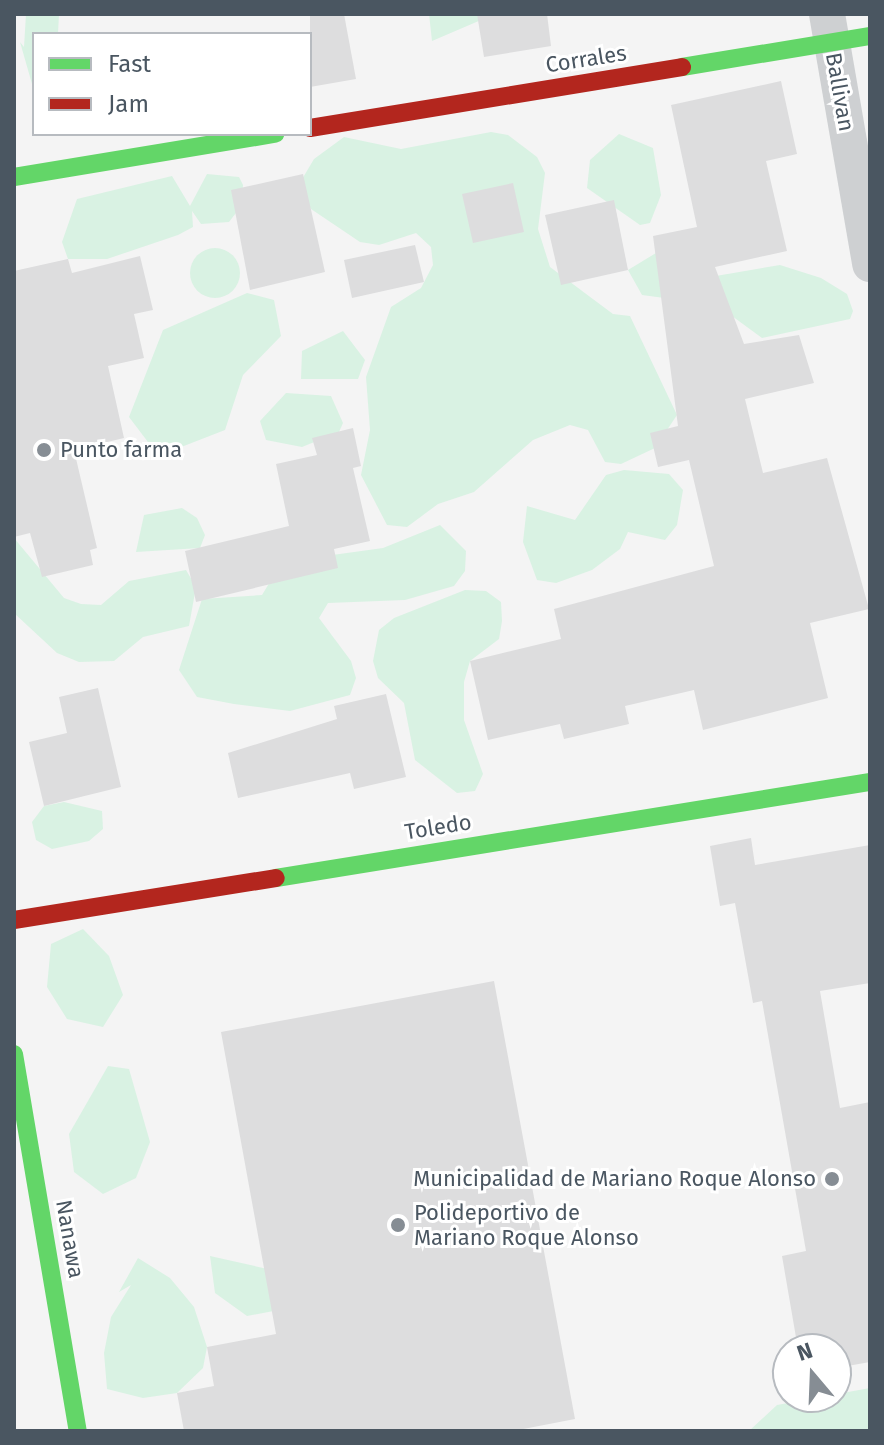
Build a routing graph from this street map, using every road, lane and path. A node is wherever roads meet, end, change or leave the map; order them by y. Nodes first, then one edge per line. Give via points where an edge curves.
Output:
1 (829, 29) edge
2 (870, 36) edge
3 (312, 128) edge
4 (263, 136) edge
5 (14, 177) edge
6 (870, 264) edge
7 (870, 782) edge
8 (14, 920) edge
9 (14, 1054) edge
10 (78, 1431) edge

1 - 2 street, Corrales
1 - 3 street, Corrales
1 - 6 street, Ballivan
4 - 5 street
7 - 8 street, Toledo
9 - 10 street, Nanawa

